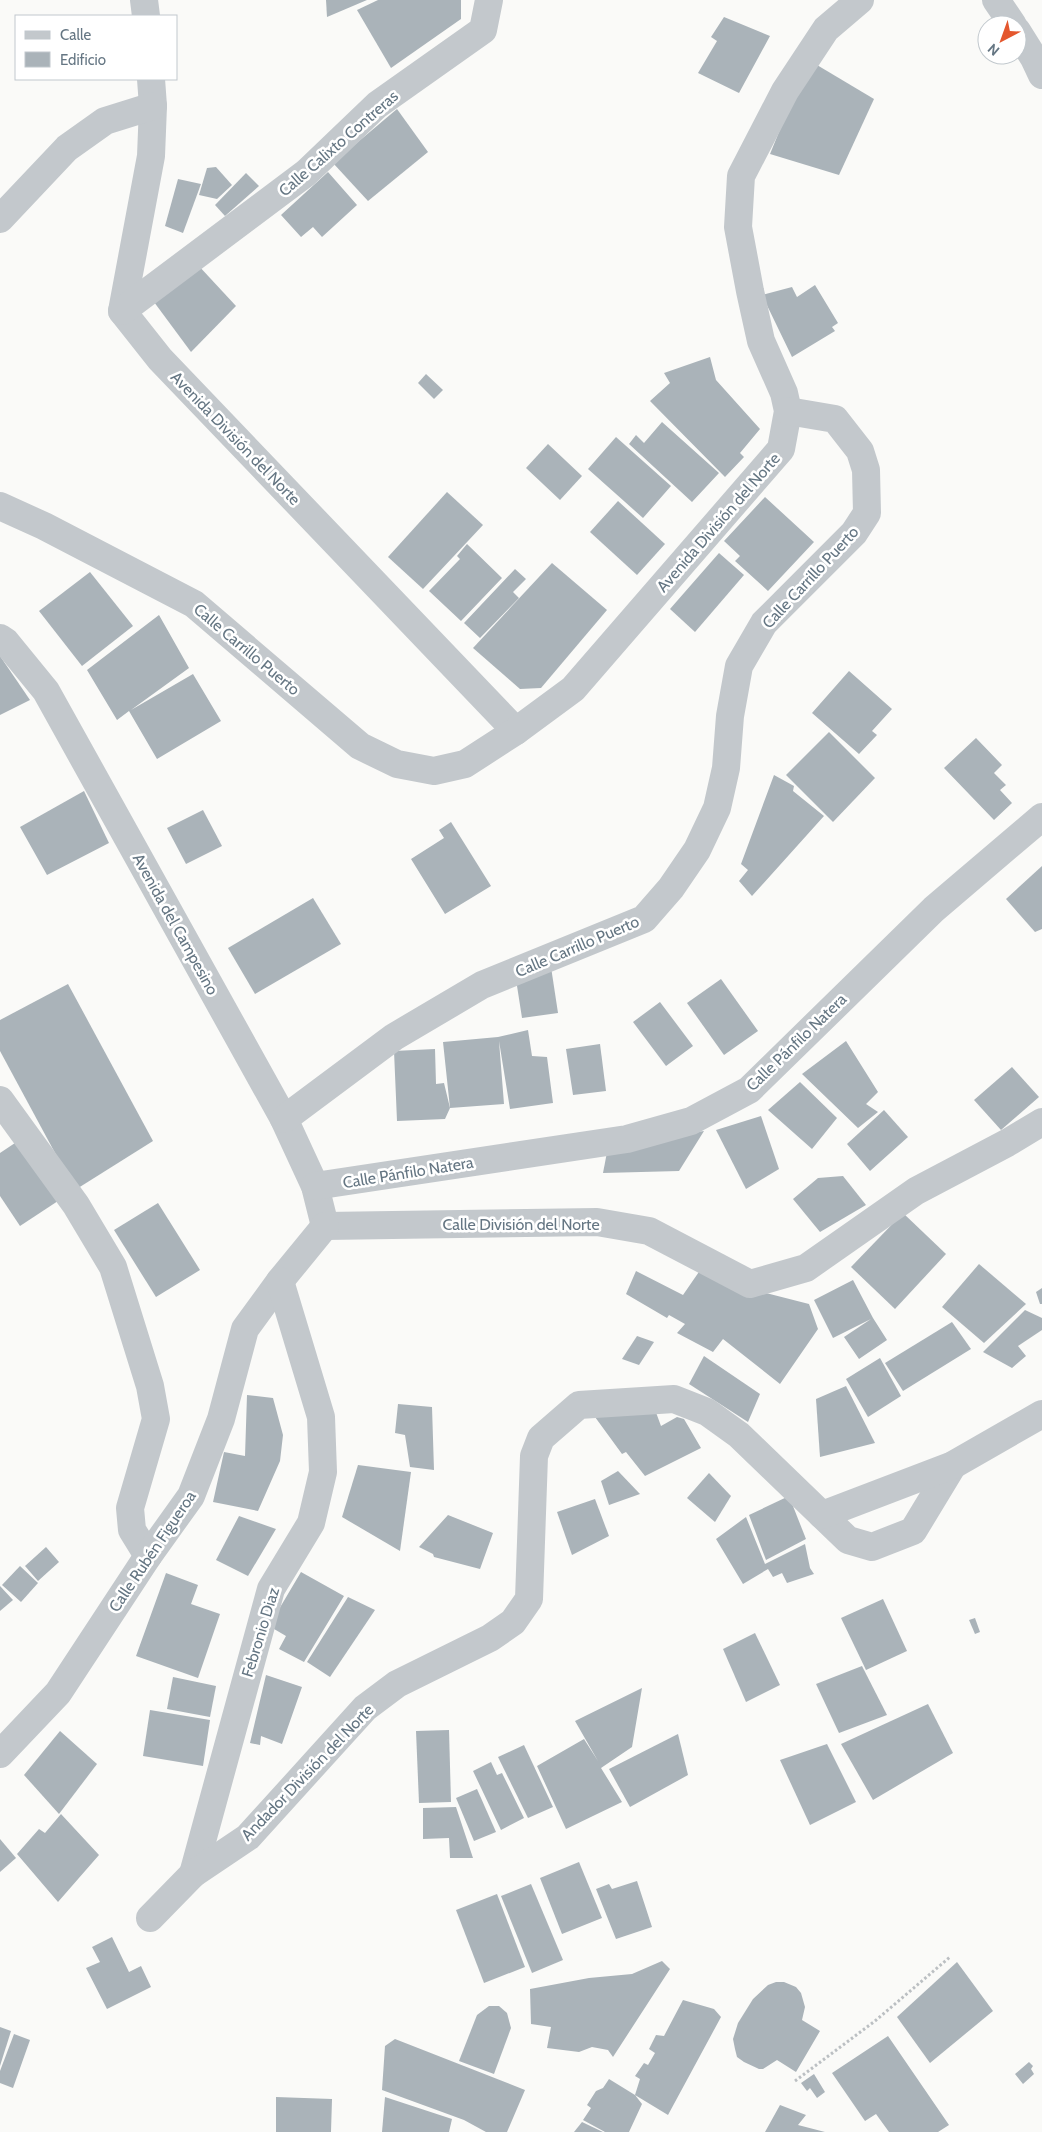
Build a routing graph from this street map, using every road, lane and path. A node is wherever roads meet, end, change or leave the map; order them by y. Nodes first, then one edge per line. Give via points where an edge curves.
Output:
1 (144, 0) edge
2 (489, 0) edge
3 (860, 0) edge
4 (996, 0) edge
5 (146, 15) edge
6 (1007, 15) edge
7 (1027, 47) edge
8 (1042, 75) edge
9 (151, 80) edge
10 (153, 106) junction
11 (0, 219) edge
12 (122, 311) junction
13 (788, 411) junction
14 (0, 506) edge
15 (0, 638) edge
16 (516, 731) junction
17 (434, 772) joint
18 (1042, 817) edge
19 (0, 1100) edge
20 (284, 1119) junction
21 (1042, 1122) edge
22 (315, 1186) junction
23 (326, 1226) junction
24 (280, 1281) junction
25 (1042, 1414) edge
26 (953, 1464) junction
27 (822, 1515) junction
28 (148, 1556) junction
29 (0, 1754) edge
30 (193, 1874) junction
31 (150, 1918) dead end
32 (950, 1957) dead end
33 (795, 2081) dead end

1 - 5 street
2 - 12 street, Calle Calixto Contreras via 484,30 377,105 306,173
3 - 13 street, Avenida División del Norte via 826,28 785,91 741,176 738,227 750,291 761,341 784,392
4 - 6 street
7 - 8 street
9 - 10 street
10 - 11 street via 106,121 67,148
10 - 12 street via 151,156
12 - 16 street, Avenida División del Norte via 160,359
13 - 16 street, Avenida División del Norte via 781,449 748,489 573,689
13 - 20 street, Calle Carrillo Puerto via 835,419 860,451 866,470 867,513 854,533 764,623 739,666 730,716 726,768 717,808 697,850 671,888 644,919 482,985 402,1032
14 - 17 street, Calle Carrillo Puerto via 194,604 360,746 397,764
15 - 20 street, Avenida del Campesino via 46,691
16 - 17 street, Avenida División del Norte via 465,764
18 - 22 street, Calle Pánfilo Natera via 934,909 749,1090 691,1121 626,1139
19 - 28 street via 76,1205 113,1267 150,1386 156,1419 130,1508 132,1530
20 - 22 street, Avenida del Campesino
21 - 23 street, Calle División del Norte via 916,1191 806,1268 750,1284 649,1231 597,1222
22 - 23 street, Avenida del Campesino
23 - 24 street, Calle Rubén Figueroa
24 - 28 street, Calle Rubén Figueroa via 245,1329 221,1420 191,1496
24 - 30 street, Febronio Diaz via 321,1417 323,1472 311,1523 271,1589
25 - 26 street, Andador División del Norte
26 - 27 street, Andador División del Norte
26 - 27 street, Andador División del Norte via 913,1531 889,1541 872,1547 848,1540
27 - 30 street, Andador División del Norte via 739,1435 707,1412 674,1400 579,1405 541,1438 534,1456 529,1598 513,1622 490,1638 397,1684 365,1708 248,1837
28 - 29 street, Calle Rubén Figueroa via 58,1693
30 - 31 street, Andador División del Norte
32 - 33 path via 875,2021

